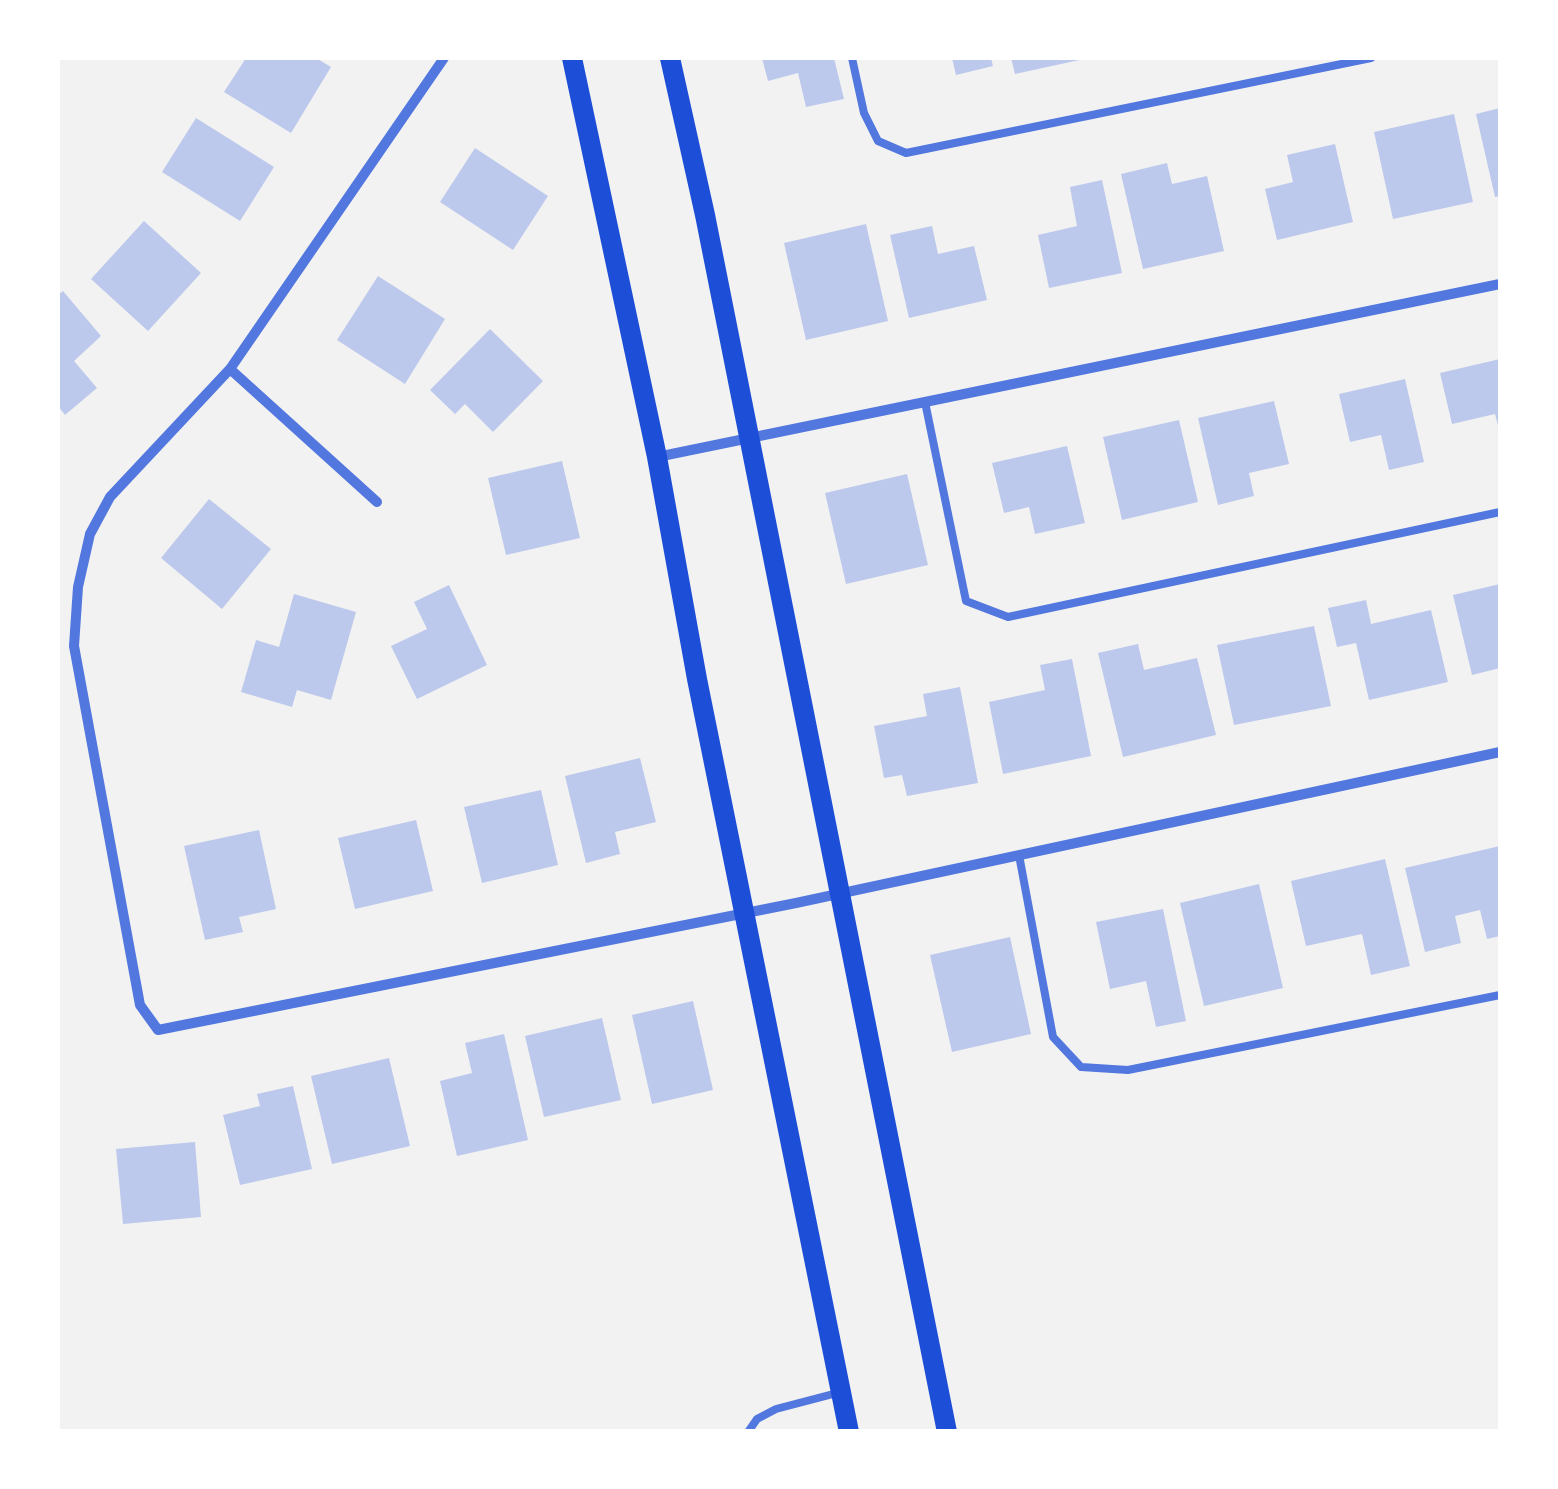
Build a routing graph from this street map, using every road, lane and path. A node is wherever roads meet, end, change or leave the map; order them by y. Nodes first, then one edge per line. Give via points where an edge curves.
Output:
1 (444, 58) edge
2 (572, 58) edge
3 (670, 58) edge
4 (852, 58) edge
5 (1371, 58) edge
6 (1500, 284) edge
7 (230, 369) junction
8 (925, 402) junction
9 (749, 438) junction
10 (657, 457) junction
11 (377, 502) dead end
12 (1500, 512) edge
13 (1500, 752) edge
14 (1019, 855) junction
15 (837, 894) junction
16 (746, 913) junction
17 (1500, 995) edge
18 (841, 1392) junction
19 (748, 1432) edge
20 (849, 1432) edge
21 (946, 1432) edge

1 - 7 street
2 - 10 main road
3 - 9 main road
4 - 5 lane via 878,141 906,153
6 - 8 street
7 - 11 street
7 - 16 street via 110,496 90,534 78,587 74,646 140,1005 158,1030
8 - 9 street
8 - 12 lane via 966,601 1008,617
9 - 10 street
9 - 15 main road
10 - 16 main road
13 - 14 street
14 - 15 street
14 - 17 lane via 1053,1038 1081,1068 1128,1070
15 - 16 street
15 - 21 main road
16 - 18 main road
18 - 19 lane via 776,1409
18 - 20 main road

